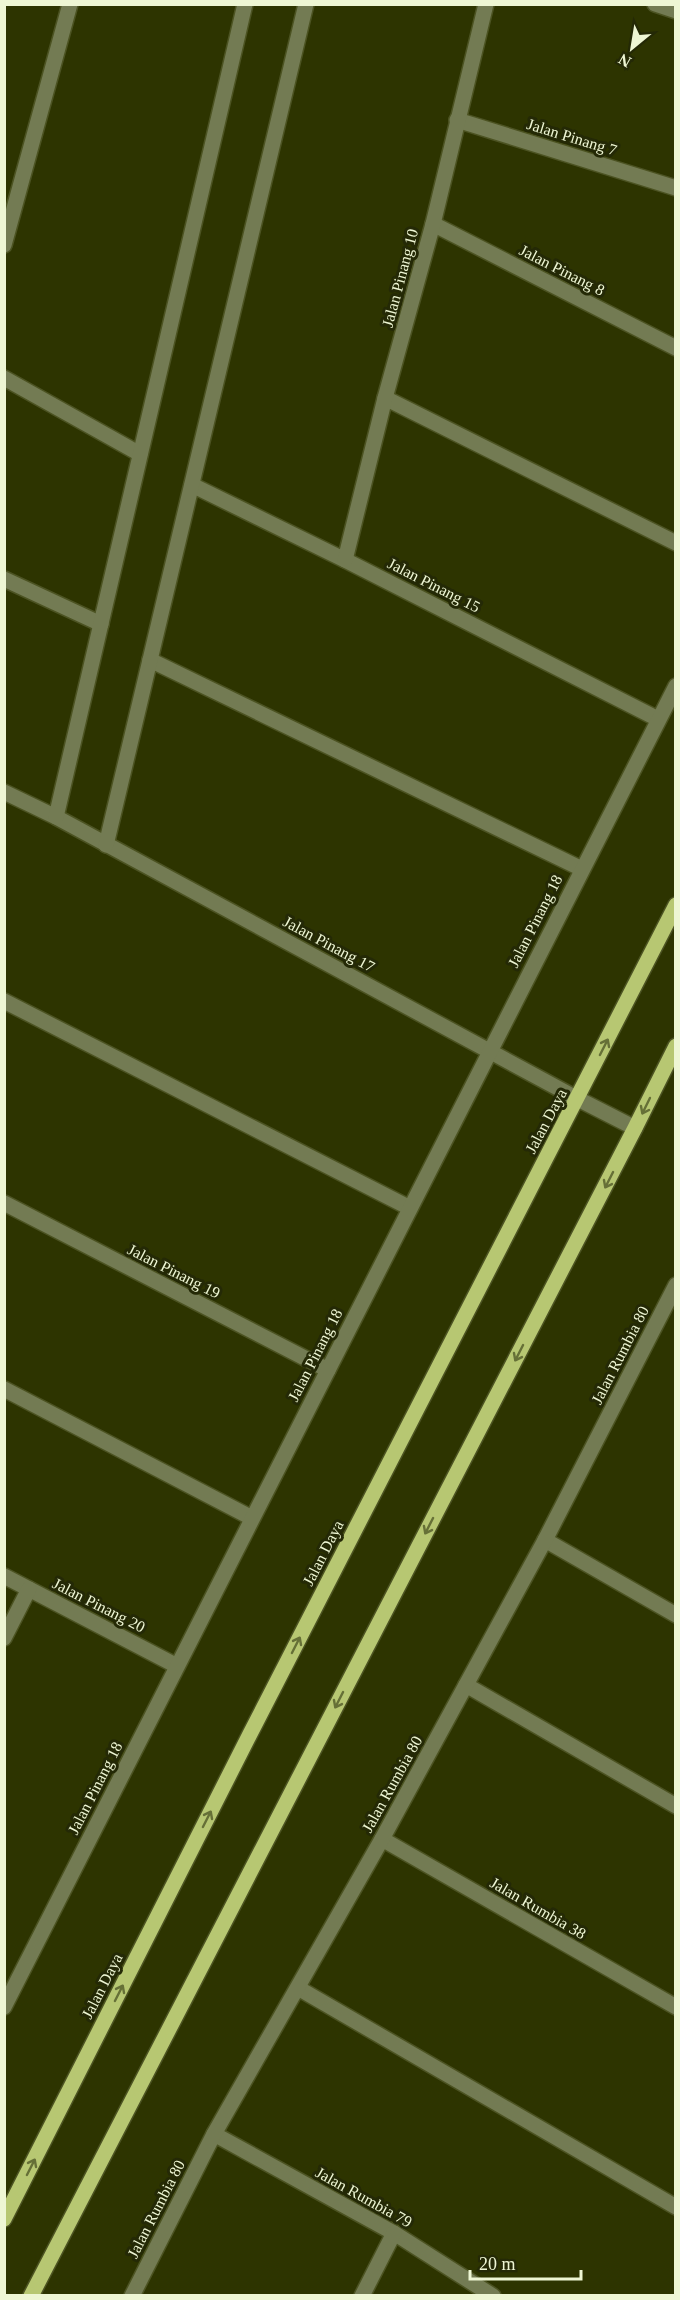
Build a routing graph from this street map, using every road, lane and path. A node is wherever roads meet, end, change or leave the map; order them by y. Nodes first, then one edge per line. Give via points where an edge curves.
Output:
1 (69, 4) edge
2 (245, 4) edge
3 (306, 4) edge
4 (486, 4) edge
5 (655, 4) edge
6 (675, 11) edge
7 (458, 120) junction
8 (675, 188) edge
9 (433, 224) junction
10 (4, 244) edge
11 (675, 348) edge
12 (4, 378) edge
13 (386, 398) junction
14 (140, 454) junction
15 (192, 485) junction
16 (675, 543) edge
17 (345, 560) junction
18 (4, 579) edge
19 (101, 624) junction
20 (150, 660) junction
21 (675, 686) edge
22 (658, 719) junction
23 (4, 792) edge
24 (56, 817) junction
25 (106, 845) junction
26 (582, 869) junction
27 (675, 905) edge
28 (4, 1001) edge
29 (675, 1046) edge
30 (489, 1051) junction
31 (578, 1099) junction
32 (636, 1128) junction
33 (4, 1203) edge
34 (410, 1208) junction
35 (675, 1285) edge
36 (328, 1370) junction
37 (4, 1389) edge
38 (252, 1518) junction
39 (545, 1540) junction
40 (4, 1576) edge
41 (29, 1590) junction
42 (675, 1615) edge
43 (4, 1638) edge
44 (177, 1666) junction
45 (466, 1685) junction
46 (675, 1806) edge
47 (382, 1839) junction
48 (298, 1988) junction
49 (4, 2007) edge
50 (675, 2007) edge
51 (214, 2134) junction
52 (675, 2207) edge
53 (4, 2219) edge
54 (394, 2233) junction
55 (31, 2295) edge
56 (132, 2295) edge
57 (362, 2295) edge
58 (493, 2295) edge

1 - 10 street
2 - 14 street
3 - 15 street
4 - 7 street, Jalan Pinang 10
5 - 6 street
7 - 8 street, Jalan Pinang 7
7 - 9 street, Jalan Pinang 10
9 - 11 street, Jalan Pinang 8
9 - 13 street, Jalan Pinang 10
12 - 14 street
13 - 16 street
13 - 17 street, Jalan Pinang 10
14 - 19 street
15 - 17 street, Jalan Pinang 15
15 - 20 street
17 - 22 street, Jalan Pinang 15
18 - 19 street
19 - 24 street
20 - 25 street
20 - 26 street
21 - 22 street, Jalan Pinang 18
22 - 26 street, Jalan Pinang 18
23 - 24 street, Jalan Pinang 17
24 - 25 street, Jalan Pinang 17
25 - 30 street, Jalan Pinang 17
26 - 30 street, Jalan Pinang 18
31 -> 27 main road, Jalan Daya
28 - 34 street
29 -> 32 main road
30 - 31 street, Jalan Pinang 17
30 - 34 street, Jalan Pinang 18
31 - 32 street, Jalan Pinang 17
53 -> 31 main road, Jalan Daya
32 -> 55 main road
33 - 36 street, Jalan Pinang 19
34 - 36 street, Jalan Pinang 18
35 - 39 street, Jalan Rumbia 80
36 - 38 street, Jalan Pinang 18
37 - 38 street
38 - 44 street, Jalan Pinang 18
39 - 42 street
39 - 45 street, Jalan Rumbia 80
40 - 41 street, Jalan Pinang 20
41 - 43 street
41 - 44 street, Jalan Pinang 20
44 - 49 street, Jalan Pinang 18
45 - 46 street
45 - 47 street, Jalan Rumbia 80
47 - 48 street, Jalan Rumbia 80
47 - 50 street, Jalan Rumbia 38
48 - 51 street, Jalan Rumbia 80
48 - 52 street
51 - 54 street, Jalan Rumbia 79
51 - 56 street, Jalan Rumbia 80
54 - 57 street
54 - 58 street, Jalan Rumbia 79

